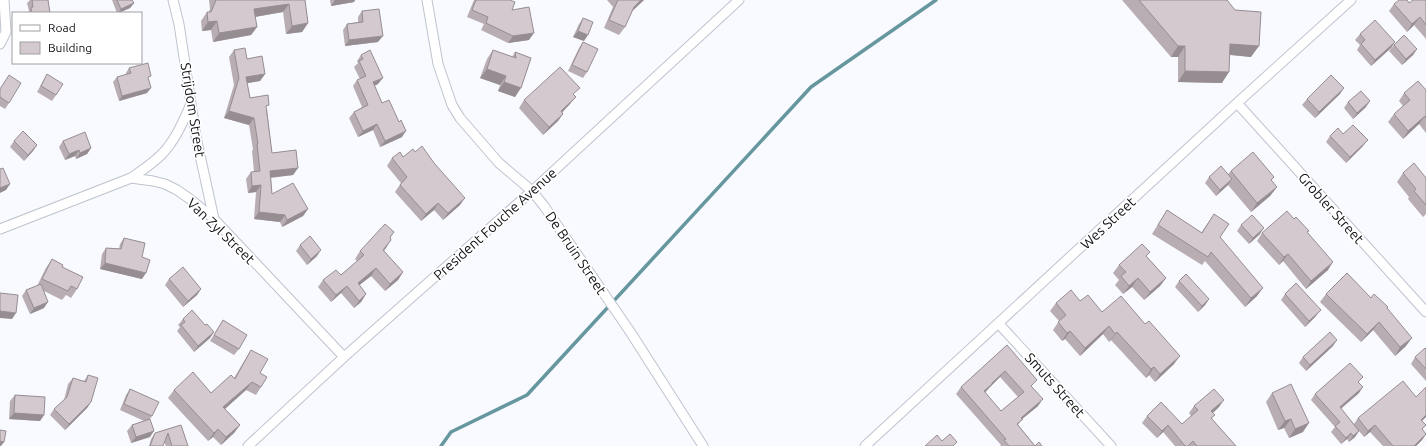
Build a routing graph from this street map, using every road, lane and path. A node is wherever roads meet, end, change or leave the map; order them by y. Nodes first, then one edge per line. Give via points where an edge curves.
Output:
1 (4, 0) edge
2 (173, 0) edge
3 (427, 0) edge
4 (739, 0) edge
5 (1351, 0) edge
6 (0, 44) edge
7 (1237, 103) junction
8 (191, 104) junction
9 (131, 178) junction
10 (532, 191) junction
11 (214, 219) junction
12 (0, 229) edge
13 (1426, 312) edge
14 (999, 324) junction
15 (344, 357) junction
16 (248, 446) edge
17 (703, 446) edge
18 (865, 446) edge
19 (1111, 446) edge

1 - 6 street via 6,32
2 - 8 street, Strijdom Street
3 - 10 street, De Bruin Street via 438,64 452,105 499,163
4 - 10 street, President Fouche Avenue
5 - 7 street, Wes Street
7 - 13 street, Grobler Street
7 - 14 street, Wes Street
8 - 9 street via 169,146
8 - 11 street, Strijdom Street
9 - 11 street, Van Zyl Street via 165,184
9 - 12 street, Van Zyl Street
10 - 15 street, President Fouche Avenue
10 - 17 street, De Bruin Street via 618,314
11 - 15 street, Van Zyl Street
14 - 18 street, Wes Street
14 - 19 street, Smuts Street
15 - 16 street, President Fouche Avenue

